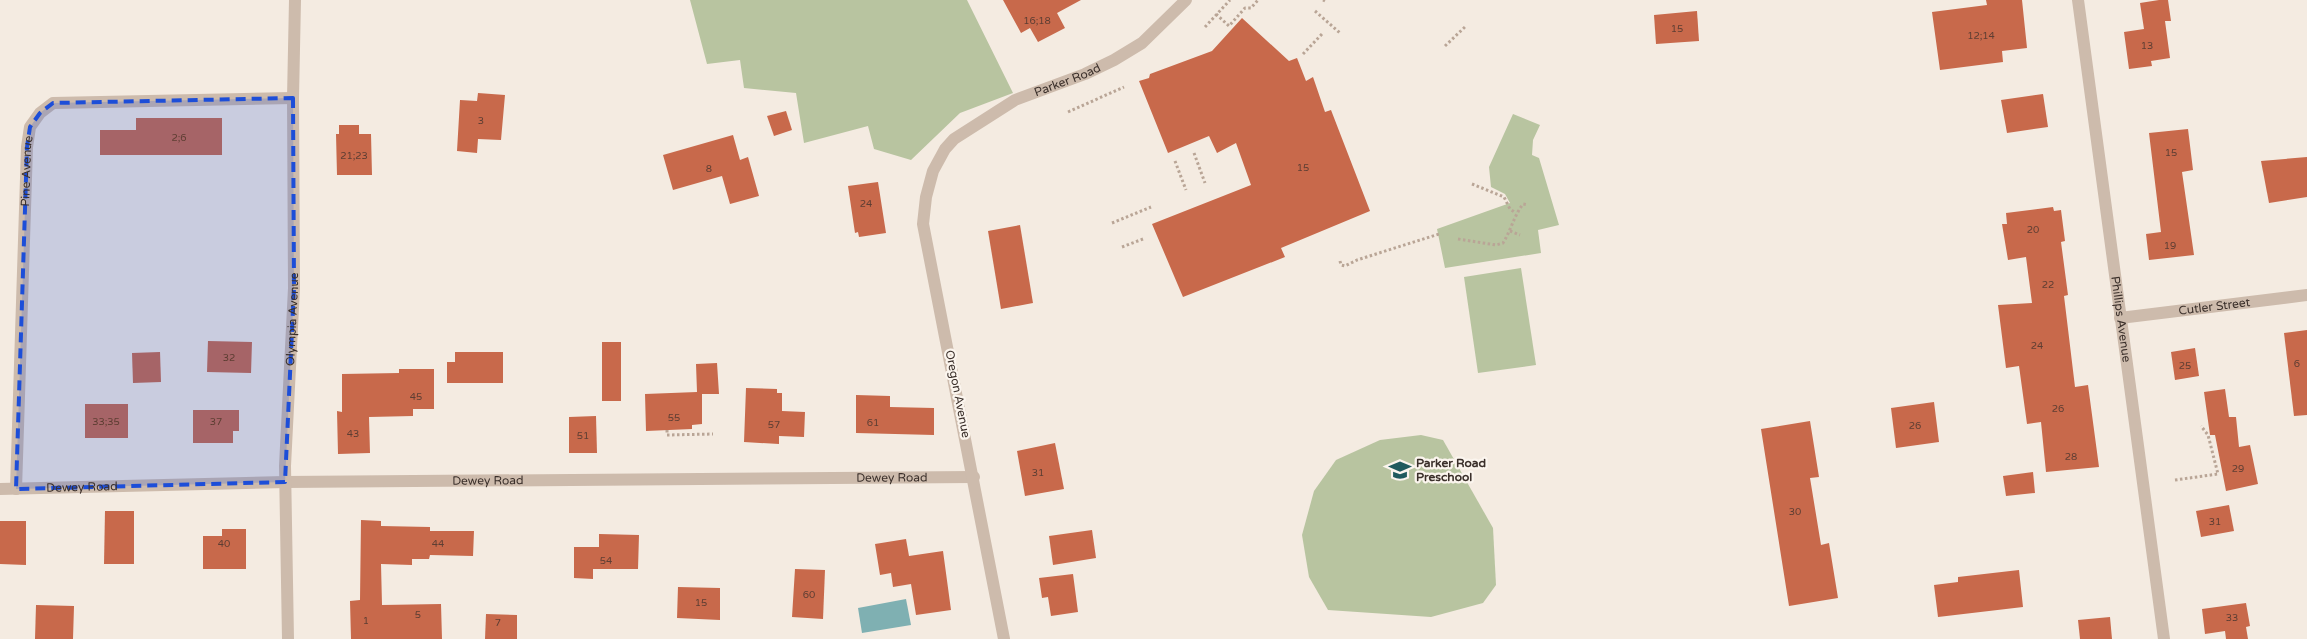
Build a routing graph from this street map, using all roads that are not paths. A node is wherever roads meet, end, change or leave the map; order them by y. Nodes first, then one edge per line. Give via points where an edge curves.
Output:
1 (294, 0) edge
2 (1186, 0) edge
3 (2078, 0) edge
4 (292, 98) junction
5 (943, 151) joint
6 (2307, 295) edge
7 (2120, 318) junction
8 (974, 477) junction
9 (285, 482) junction
10 (0, 489) edge
11 (16, 489) junction
12 (288, 639) edge
13 (1004, 639) edge
14 (2164, 639) edge

1 - 4 street, Olympia Avenue
2 - 5 street, Parker Road via 1135,47 1091,72 1014,100 965,131
3 - 7 street, Phillips Avenue
4 - 9 street, Olympia Avenue via 294,288
4 - 11 street, Pine Avenue via 53,103 30,127 22,245
5 - 8 street, Oregon Avenue via 929,184 923,224
6 - 7 street, Cutler Street
7 - 14 street, Phillips Avenue
8 - 9 street, Dewey Road
8 - 13 street, Oregon Avenue
9 - 11 street, Dewey Road
9 - 12 street, Olympia Avenue
10 - 11 street, Dewey Road

